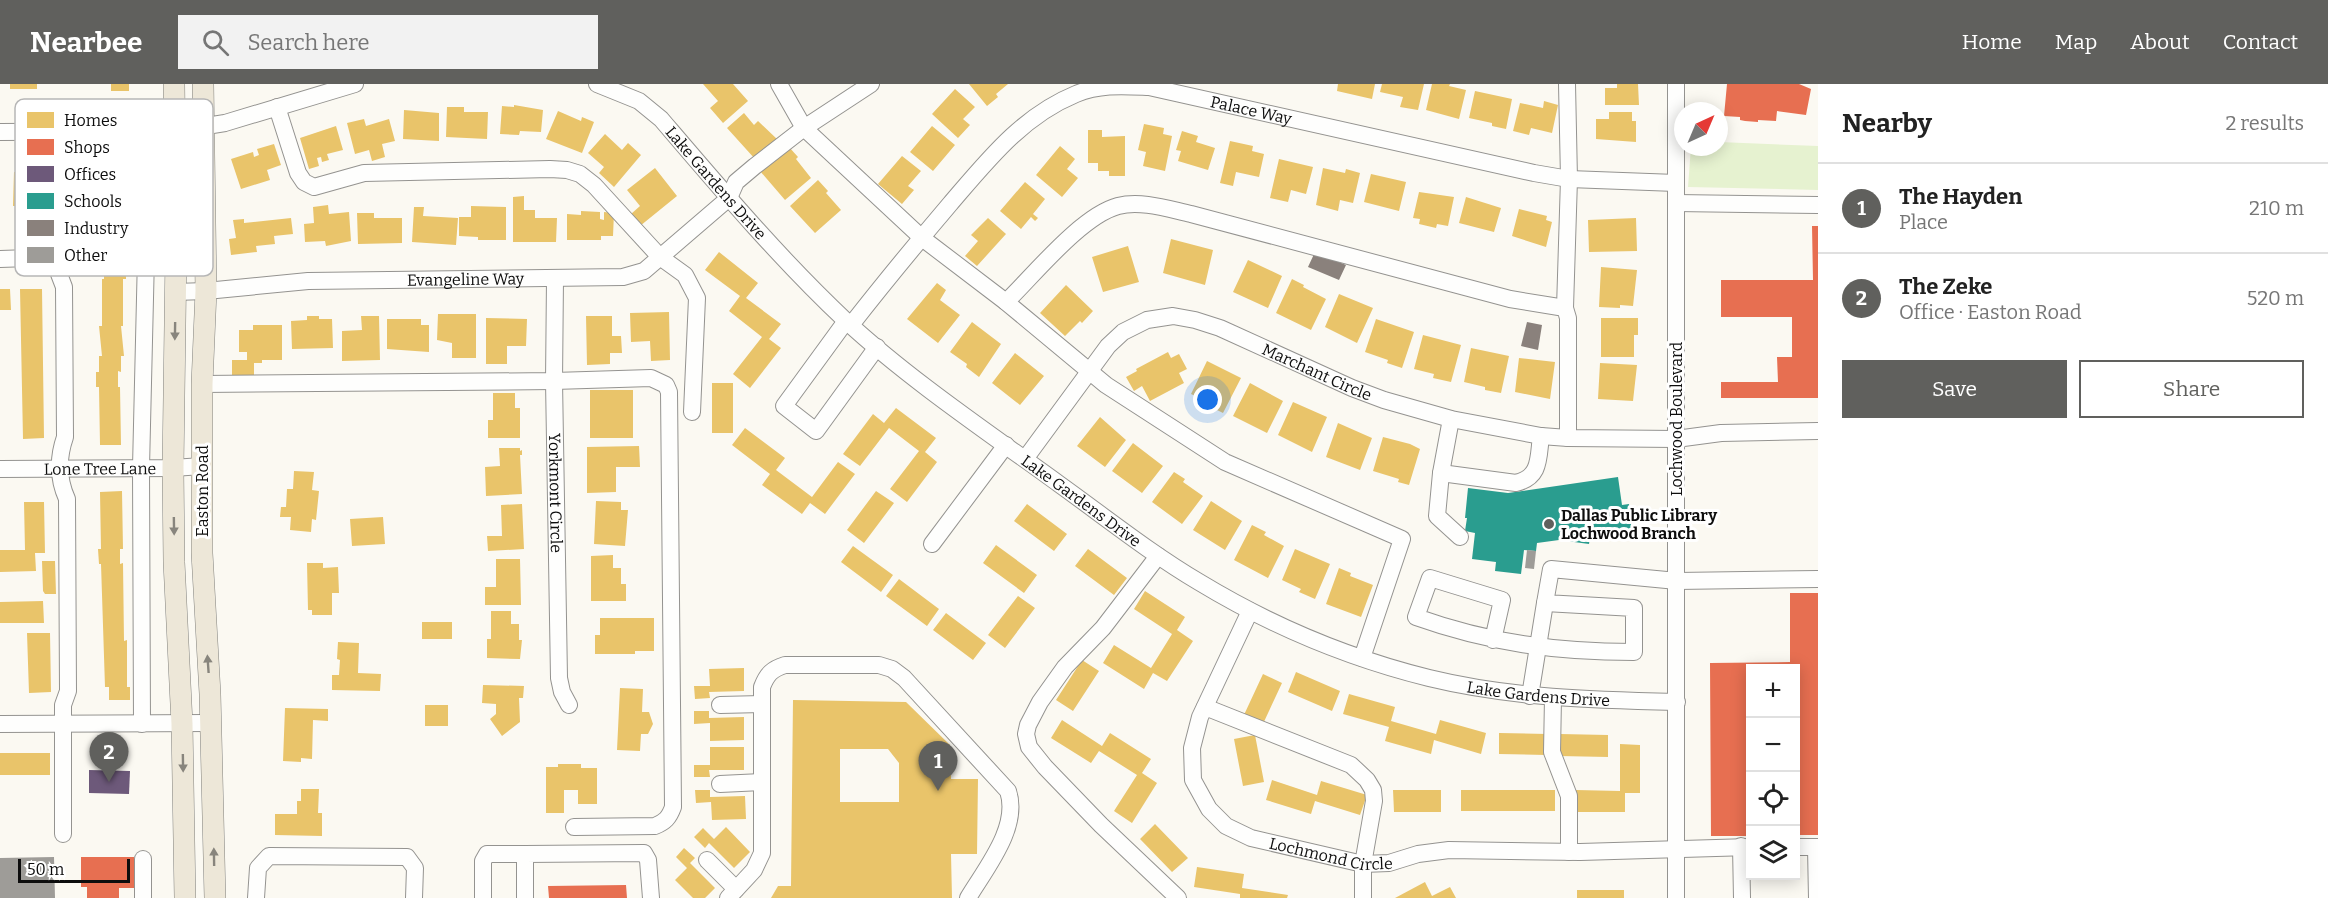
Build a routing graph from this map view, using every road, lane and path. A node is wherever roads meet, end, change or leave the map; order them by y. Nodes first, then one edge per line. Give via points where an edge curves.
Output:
1 (174, 84) edge
2 (203, 84) edge
3 (355, 84) edge
4 (779, 84) edge
5 (871, 84) edge
6 (1567, 84) edge
7 (1676, 84) edge
8 (603, 85) edge
9 (174, 99) edge
10 (203, 99) edge
11 (277, 107) junction
12 (213, 125) edge
13 (804, 128) junction
14 (0, 132) edge
15 (15, 132) edge
16 (1569, 179) junction
17 (1676, 183) junction
18 (729, 198) junction
19 (1676, 204) junction
20 (1818, 205) edge
21 (921, 238) junction
22 (660, 257) junction
23 (0, 259) edge
24 (15, 259) edge
25 (60, 276) edge
26 (146, 276) edge
27 (175, 276) edge
28 (206, 276) edge
29 (555, 279) junction
30 (206, 291) junction
31 (175, 292) junction
32 (1006, 302) junction
33 (1565, 308) junction
34 (849, 323) junction
35 (877, 347) junction
36 (1089, 371) junction
37 (554, 381) junction
38 (202, 384) junction
39 (692, 412) dead end
40 (1451, 419) junction
41 (1818, 431) edge
42 (1541, 436) junction
43 (1568, 438) junction
44 (1676, 439) junction
45 (1006, 445) junction
46 (1025, 459) junction
47 (202, 466) junction
48 (141, 467) junction
49 (60, 468) junction
50 (173, 468) junction
51 (0, 469) edge
52 (1440, 472) junction
53 (1460, 537) dead end
54 (932, 543) dead end
55 (1158, 556) junction
56 (1818, 579) edge
57 (1677, 581) junction
58 (1545, 603) junction
59 (1250, 611) junction
60 (1493, 640) junction
61 (1538, 648) junction
62 (1362, 658) junction
63 (1530, 696) junction
64 (1553, 698) junction
65 (1677, 702) junction
66 (762, 704) junction
67 (569, 705) dead end
68 (720, 705) dead end
69 (1205, 707) junction
70 (210, 723) junction
71 (0, 724) edge
72 (142, 724) junction
73 (182, 724) junction
74 (63, 725) junction
75 (762, 782) junction
76 (720, 784) dead end
77 (574, 827) dead end
78 (63, 834) dead end
79 (1746, 846) edge
80 (1800, 847) edge
81 (1817, 848) edge
82 (1677, 850) junction
83 (1569, 852) junction
84 (525, 854) junction
85 (143, 859) dead end
86 (707, 860) dead end
87 (1363, 864) junction
88 (732, 894) edge
89 (143, 898) edge
90 (185, 898) edge
91 (215, 898) edge
92 (256, 898) edge
93 (414, 898) edge
94 (483, 898) edge
95 (525, 898) edge
96 (651, 898) edge
97 (968, 898) edge
98 (1178, 898) edge
99 (1363, 898) edge
100 (1676, 898) edge
101 (1742, 898) edge
102 (1817, 898) edge

1 - 9 main road, Easton Road
2 - 10 main road, Easton Road
3 - 11 street
4 - 13 street
5 - 13 street, Evangeline Way
6 - 16 street
7 - 17 street, Lochwood Boulevard
8 - 18 street, Lake Gardens Drive via 639,101 661,119
11 - 12 street
11 - 22 street via 298,173 314,188 364,173 567,170 594,184
13 - 18 street, Evangeline Way via 736,182
13 - 21 street
14 - 15 street
16 - 17 street, Palace Way
16 - 21 street, Palace Way via 1149,87 1113,85 1079,93 1044,109 1003,143
16 - 33 street
17 - 19 street, Lochwood Boulevard
18 - 22 street, Evangeline Way
18 - 34 street, Lake Gardens Drive via 788,264
19 - 20 street
19 - 44 street, Lochwood Boulevard
21 - 32 street
21 - 34 street, Palace Way
22 - 29 street, Evangeline Way via 644,271 623,277
22 - 39 street via 685,275 697,298
23 - 24 street
25 - 49 street via 64,288 65,437
26 - 48 street
27 - 31 main road, Easton Road
28 - 30 main road, Easton Road
29 - 30 street, Evangeline Way via 308,281
29 - 37 street, Yorkmont Circle
30 - 31 street, Evangeline Way
30 - 38 main road, Easton Road
31 -> 50 main road, Easton Road
32 - 33 street via 1091,219 1118,206 1146,204 1510,299
32 - 36 street
33 - 43 street
34 - 35 street, Lake Gardens Drive
34 - 35 street, Palace Way via 784,406 816,431
35 - 45 street, Lake Gardens Drive
36 - 40 street, Marchant Circle via 1123,332 1147,320 1173,316 1220,328 1352,388
36 - 46 street, Marchant Circle
36 - 62 street via 1225,462 1402,539
37 - 38 street
37 - 67 street, Yorkmont Circle via 559,678
37 - 77 street via 651,378 666,385 669,392 673,807 664,822 655,826
38 - 47 main road, Easton Road
40 - 42 street, Marchant Circle
40 - 52 street
41 - 44 street, Marchant Circle via 1721,433
42 - 43 street, Marchant Circle
42 - 52 street via 1537,466 1528,480 1516,483
43 - 44 street, Marchant Circle
44 - 57 street, Lochwood Boulevard
45 - 46 street, Lake Gardens Drive
45 - 54 street
46 - 55 street, Lake Gardens Drive
47 - 50 street, Lone Tree Lane
70 -> 47 main road, Easton Road
48 - 49 street, Lone Tree Lane
48 - 50 street, Lone Tree Lane
48 - 72 street
49 - 51 street, Lone Tree Lane
49 - 74 street via 60,485 67,499 68,691
50 -> 73 main road, Easton Road
52 - 53 street via 1437,516
55 - 59 street, Lake Gardens Drive
55 - 98 street via 1103,628 1065,667 1040,702 1026,734 1029,747 1045,767
56 - 57 street
57 - 58 street via 1551,568
57 - 65 street, Lochwood Boulevard
58 - 61 street
58 - 61 street via 1634,608 1634,652
59 - 62 street, Lake Gardens Drive
59 - 69 street, Lochmond Circle
60 - 60 street via 1416,617 1430,578 1502,600
60 - 61 street
61 - 63 street
62 - 63 street, Lake Gardens Drive via 1429,678
63 - 64 street, Lake Gardens Drive
64 - 65 street, Lake Gardens Drive
64 - 83 street via 1552,752 1569,796
65 - 82 street, Lochwood Boulevard
66 - 68 street
66 - 75 street
66 - 97 street via 766,676 785,665 879,665 904,678 1008,791 1012,802 1007,831
69 - 87 street via 1361,772 1373,790 1374,801
69 - 87 street, Lochmond Circle via 1192,748 1193,780 1209,809 1226,826 1251,838
70 - 73 street
91 -> 70 main road, Easton Road
71 - 74 street
72 - 73 street
72 - 74 street
73 -> 90 main road, Easton Road
74 - 78 street
75 - 76 street
75 - 88 street via 762,853 754,870
79 - 82 street, Lochmond Circle
79 - 101 street
80 - 81 street
81 - 102 street
82 - 83 street, Lochmond Circle
82 - 100 street, Lochwood Boulevard
83 - 87 street, Lochmond Circle via 1449,849 1389,863
84 - 94 street via 487,854 483,861
84 - 95 street
84 - 96 street via 644,853
85 - 89 street
86 - 88 street
87 - 99 street
92 - 93 street via 258,868 269,856 407,857 415,868

